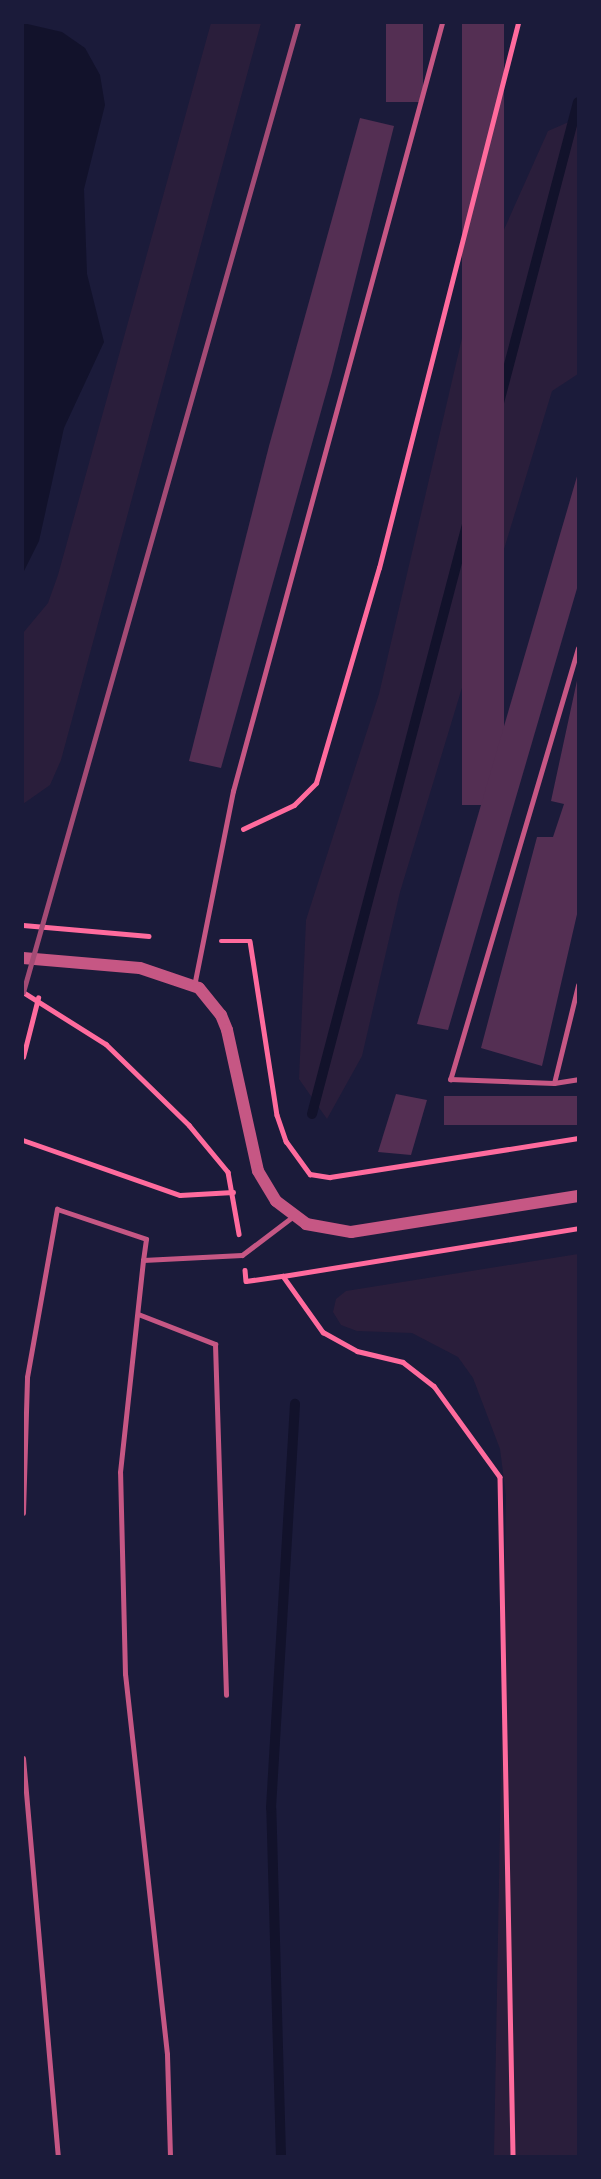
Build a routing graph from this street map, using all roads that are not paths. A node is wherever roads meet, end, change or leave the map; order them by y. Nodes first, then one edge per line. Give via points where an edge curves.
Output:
1 (442, 23) edge
2 (578, 648) edge
3 (23, 958) edge
4 (578, 985) edge
5 (194, 986) junction
6 (578, 1079) edge
7 (554, 1083) junction
8 (578, 1196) edge
9 (292, 1217) junction
10 (144, 1260) junction
11 (138, 1314) junction
12 (23, 1513) edge
13 (226, 1695) dead end
14 (23, 1758) edge
15 (58, 2156) edge
16 (170, 2156) edge

1 - 5 lane via 225,832
2 - 7 lane via 450,1079
3 - 5 street via 141,968
4 - 7 lane
5 - 9 street via 215,1006 227,1030 258,1171
6 - 7 lane
8 - 9 street via 351,1232 324,1230
9 - 10 lane via 242,1255
10 - 11 lane
10 - 12 lane via 146,1239 57,1209 27,1377
11 - 13 lane via 215,1345
11 - 16 lane via 120,1472 125,1674 166,2041
14 - 15 lane

